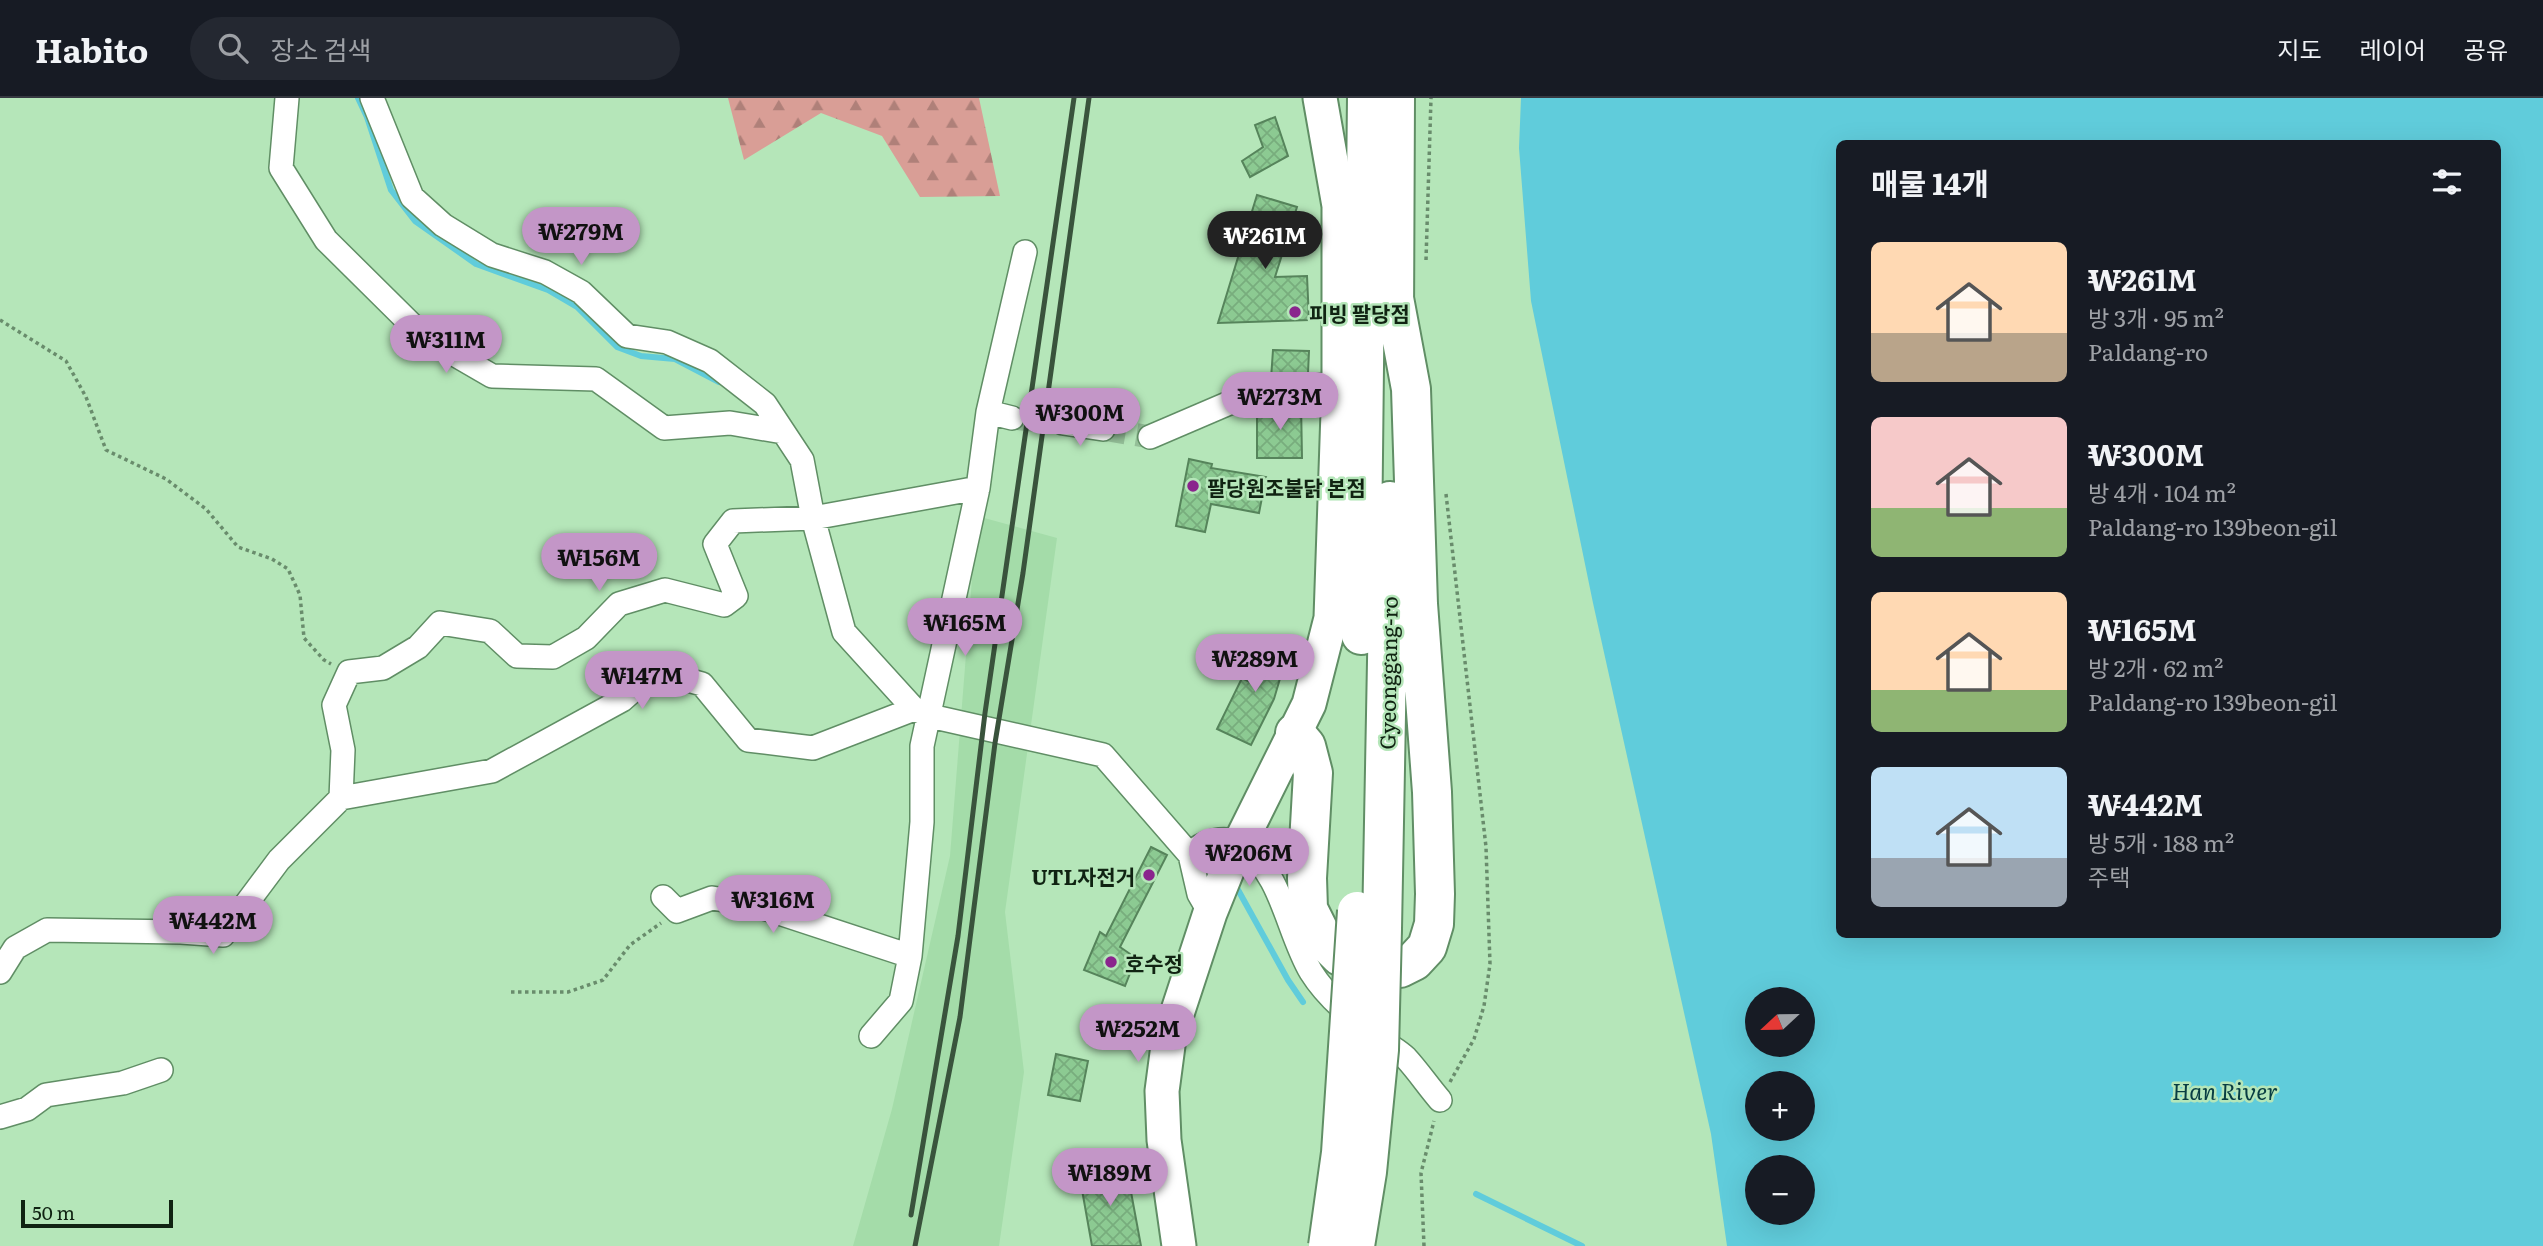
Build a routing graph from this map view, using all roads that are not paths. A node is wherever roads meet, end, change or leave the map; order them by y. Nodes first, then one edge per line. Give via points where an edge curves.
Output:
1 (287, 98) edge
2 (372, 98) edge
3 (1320, 98) edge
4 (1367, 98) edge
5 (1395, 98) edge
6 (1025, 252) dead end
7 (1394, 298) junction
8 (1339, 382) junction
9 (988, 412) junction
10 (1012, 418) tunnel mouth
11 (1063, 423) tunnel mouth
12 (1103, 429) tunnel mouth
13 (783, 432) junction
14 (1150, 437) tunnel mouth
15 (978, 488) junction
16 (813, 518) junction
17 (922, 713) junction
18 (1295, 733) junction
19 (341, 798) junction
20 (1236, 852) junction
21 (1190, 855) junction
22 (670, 904) road end
23 (1213, 904) junction
24 (1370, 920) junction
25 (910, 957) junction
26 (0, 972) edge
27 (871, 1036) dead end
28 (162, 1070) dead end
29 (1440, 1100) dead end
30 (0, 1117) edge
31 (1179, 1246) edge
32 (1328, 1246) edge
33 (1355, 1246) edge

1 - 13 street via 281,168 326,240 423,336 492,376 596,379 664,428 730,423
2 - 13 street via 412,197 443,225 492,256 545,272 581,292 626,336 667,342 710,361 765,404
3 - 8 street via 1339,206
4 - 24 highway, Gyeonggang-ro
5 - 7 highway, Gyeonggang-ro
6 - 9 street
7 - 18 highway via 1411,389 1434,894 1434,924 1427,947 1400,968 1368,969 1340,956 1323,939 1308,909 1313,773 1306,746
7 - 24 highway, Gyeonggang-ro
8 - 14 street via 1241,398
8 - 18 street via 1331,618 1309,704
9 - 10 street
9 - 15 street
11 - 12 street
13 - 16 street via 802,460
15 - 16 street
15 - 17 street
16 - 17 street via 844,632
16 - 19 street via 733,521 715,544 736,596 724,605 665,590 619,604 586,638 553,657 517,656 490,631 440,623 418,647 383,668 349,672 334,705 343,750
17 - 19 street via 813,748 748,740 702,684 655,671 622,700 492,771
17 - 21 street via 1103,755
17 - 25 street via 922,822
18 - 20 street
19 - 26 street via 279,860 223,935 47,930 15,948
20 - 21 street via 1217,841 1195,848
20 - 23 street
20 - 29 street via 1269,875 1318,981 1349,1014 1405,1057
21 - 23 street via 1199,894
22 - 25 street via 712,898 755,905
23 - 31 street via 1169,1038 1162,1091 1167,1171
24 - 32 highway, Gyeonggang-ro, bridge
24 - 33 highway, Gyeonggang-ro, bridge via 1379,1049
25 - 27 street via 901,1001
28 - 30 street via 123,1083 46,1095 27,1109

